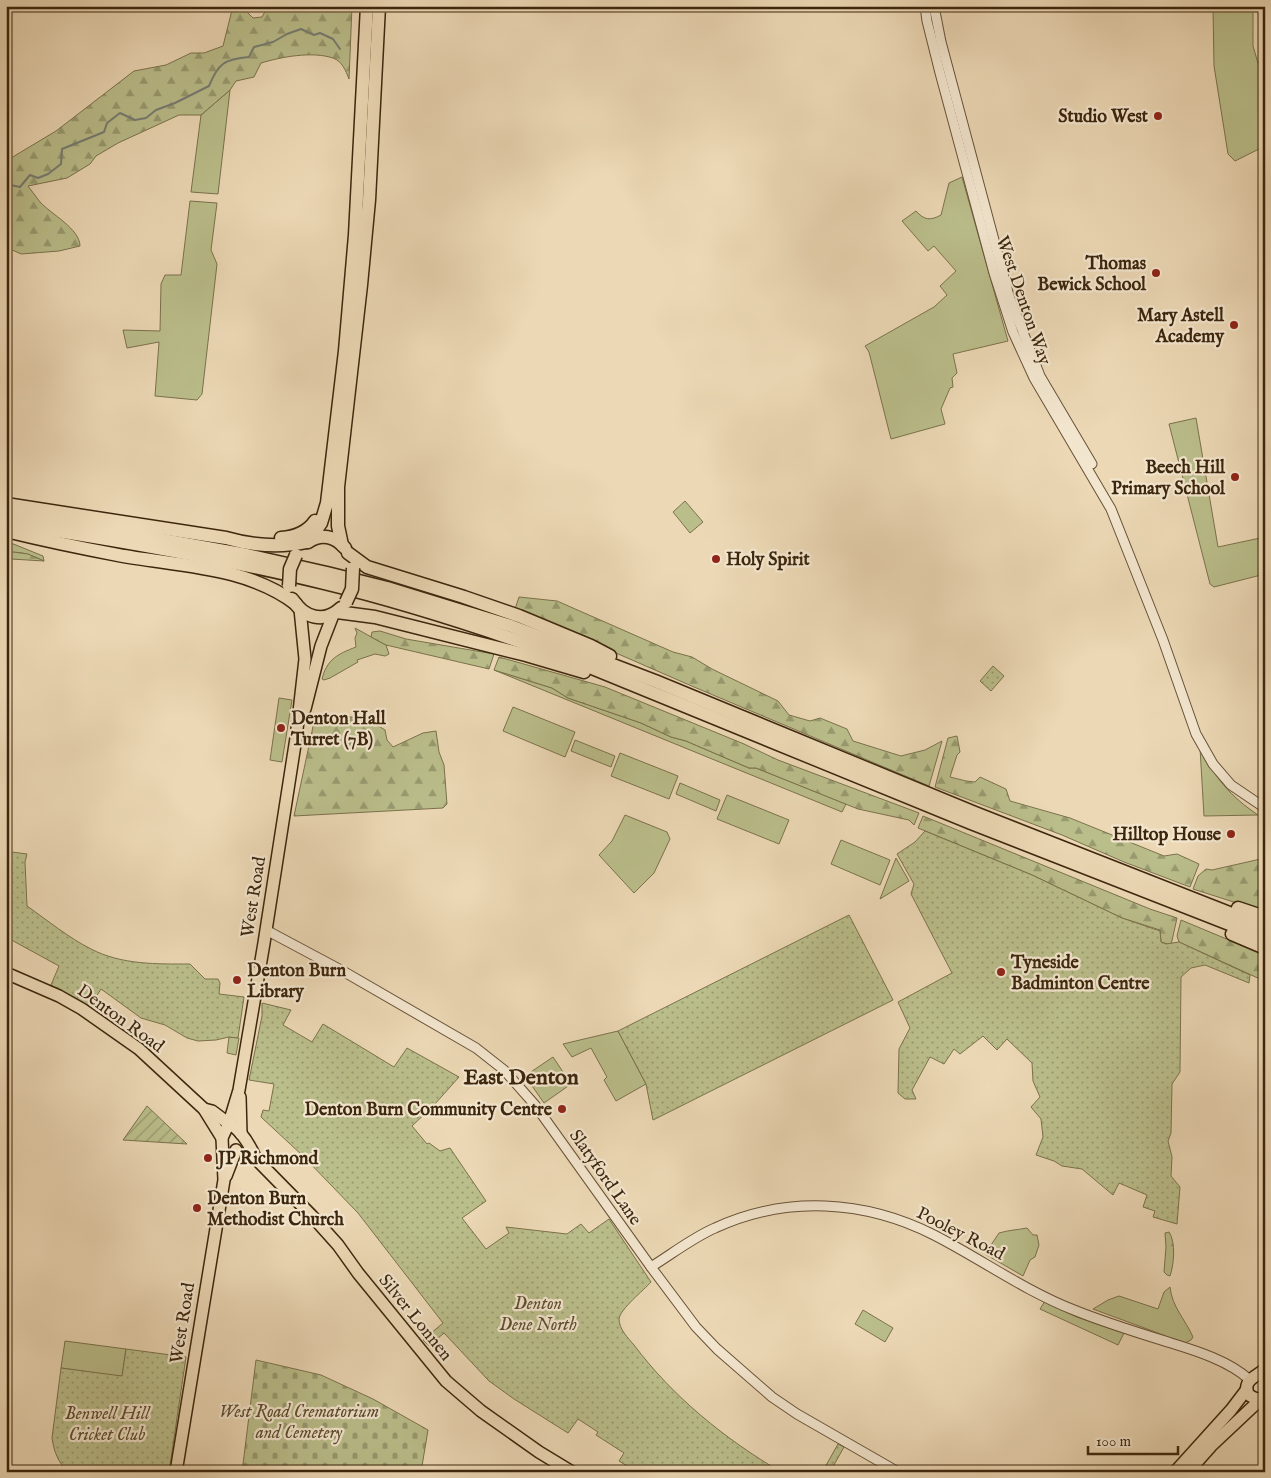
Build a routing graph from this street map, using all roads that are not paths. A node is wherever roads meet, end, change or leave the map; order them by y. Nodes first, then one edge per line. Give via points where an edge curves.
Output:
1 (366, 6) edge
2 (379, 6) edge
3 (925, 6) edge
4 (934, 6) edge
5 (998, 270) junction
6 (331, 478) junction
7 (6, 500) edge
8 (6, 504) edge
9 (30, 507) junction
10 (6, 512) edge
11 (6, 523) edge
12 (6, 531) edge
13 (226, 538) junction
14 (308, 541) junction
15 (345, 549) junction
16 (298, 607) junction
17 (335, 614) junction
18 (1163, 640) junction
19 (654, 687) junction
20 (296, 738) junction
21 (1265, 808) edge
22 (1167, 895) junction
23 (1265, 917) edge
24 (1265, 927) edge
25 (266, 930) junction
26 (1265, 938) edge
27 (1265, 948) edge
28 (6, 972) edge
29 (232, 1117) junction
30 (214, 1119) junction
31 (241, 1134) junction
32 (222, 1138) junction
33 (237, 1150) junction
34 (252, 1155) junction
35 (228, 1164) junction
36 (650, 1268) junction
37 (1257, 1378) edge
38 (1263, 1398) edge
39 (176, 1472) edge
40 (572, 1472) edge
41 (898, 1472) edge
42 (1175, 1472) edge
43 (1188, 1472) edge

1 - 6 highway via 355,235
2 - 15 highway via 369,200 338,494 338,526
3 - 5 street, West Denton Way via 940,73
4 - 5 street, West Denton Way
5 - 18 street, West Denton Way via 1040,376 1113,500 1145,581
5 - 18 street, West Denton Way via 1001,296 1013,332 1034,378 1111,509
6 - 13 highway via 317,517 306,531 284,538
6 - 14 highway via 324,515
7 - 9 highway
8 - 9 highway
9 - 13 highway
10 - 19 highway via 247,555 378,586 511,626
11 - 19 highway via 247,566 366,594 507,636
12 - 16 highway via 246,579 269,586
13 - 14 highway via 267,546
14 - 15 highway via 330,537
14 - 16 highway, bridge via 296,555 290,569 289,586
15 - 17 highway, bridge via 354,568 352,589
15 - 19 highway via 366,567 501,610 591,646
16 - 17 highway via 315,618
16 - 20 main road, West Road via 305,659
17 - 19 highway via 375,618
17 - 20 main road, West Road via 321,646
18 - 21 street, West Denton Way via 1196,734 1212,764 1231,785
19 - 22 highway via 966,810
20 - 25 main road, West Road
22 - 23 highway via 1213,900
22 - 24 highway
22 - 26 highway
22 - 27 highway via 1203,922
25 - 29 main road, West Road
25 - 36 street, Slatyford Lane via 468,1043 504,1070 535,1105
28 - 30 main road, Denton Road via 82,1009 139,1049
29 - 30 main road, Denton Road
29 - 31 main road, West Road
29 - 31 main road, Denton Road
29 - 32 main road
29 - 34 main road
30 - 32 main road, Denton Road
30 - 35 main road
31 - 33 main road, West Road
31 - 34 main road, Silver Lonnen
32 - 33 main road, Silver Lonnen
32 - 35 main road
33 - 34 main road, Silver Lonnen
33 - 35 main road, West Road
34 - 35 main road
34 - 40 main road, Silver Lonnen via 338,1245 446,1380 481,1411
35 - 39 main road, West Road
36 - 37 street, Pooley Road via 698,1236 746,1215 798,1206 830,1205 863,1210 896,1218 933,1235 1074,1310 1192,1350
36 - 41 street, Slatyford Lane via 696,1327 772,1397
37 - 38 main road via 1251,1397
37 - 42 main road
38 - 43 main road

